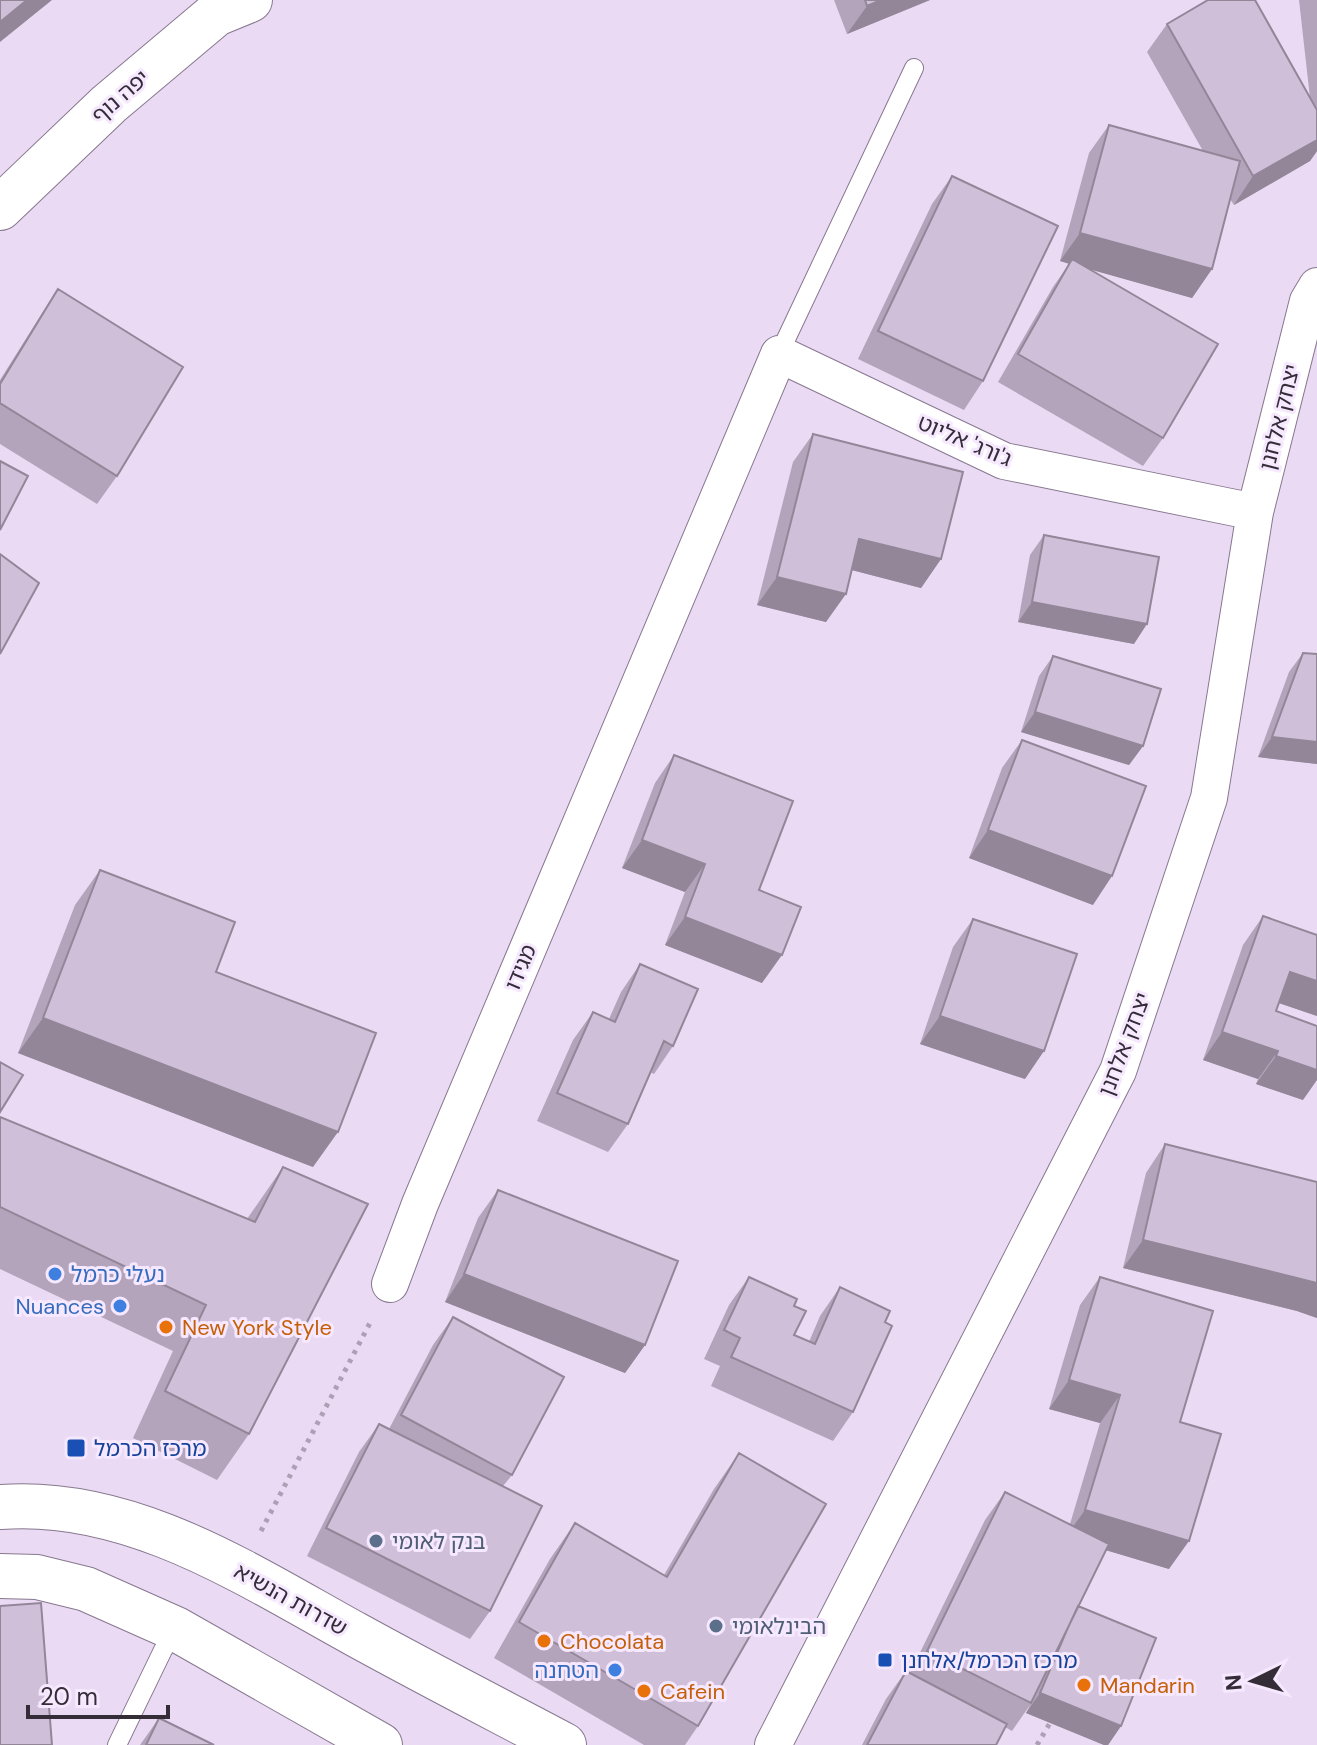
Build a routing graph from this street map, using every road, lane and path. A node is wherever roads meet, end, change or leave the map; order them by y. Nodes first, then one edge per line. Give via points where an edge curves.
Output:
1 (250, 0) edge
2 (914, 68) dead end
3 (0, 208) edge
4 (1317, 286) edge
5 (779, 354) junction
6 (1255, 512) junction
7 (390, 1284) joint
8 (0, 1507) edge
9 (240, 1571) junction
10 (0, 1576) edge
11 (176, 1629) junction
12 (1050, 1723) dead end
13 (117, 1745) edge
14 (380, 1745) edge
15 (564, 1745) edge
16 (773, 1745) edge
17 (1037, 1745) edge

1 - 3 street, יפה נוף via 216,14 109,104
2 - 5 lane
4 - 6 street, יצחק אלחנן via 1308,301
5 - 6 street, ג'ורג' אליוט via 1004,461
5 - 7 street, מגידו
6 - 16 street, יצחק אלחנן via 1209,798 1118,1071
7 - 9 path
8 - 9 street, שדרות הנשיא via 65,1509 116,1518 188,1544
9 - 15 street, שדרות הנשיא
10 - 11 street via 37,1577 86,1589
11 - 13 lane
11 - 14 street
12 - 17 path

